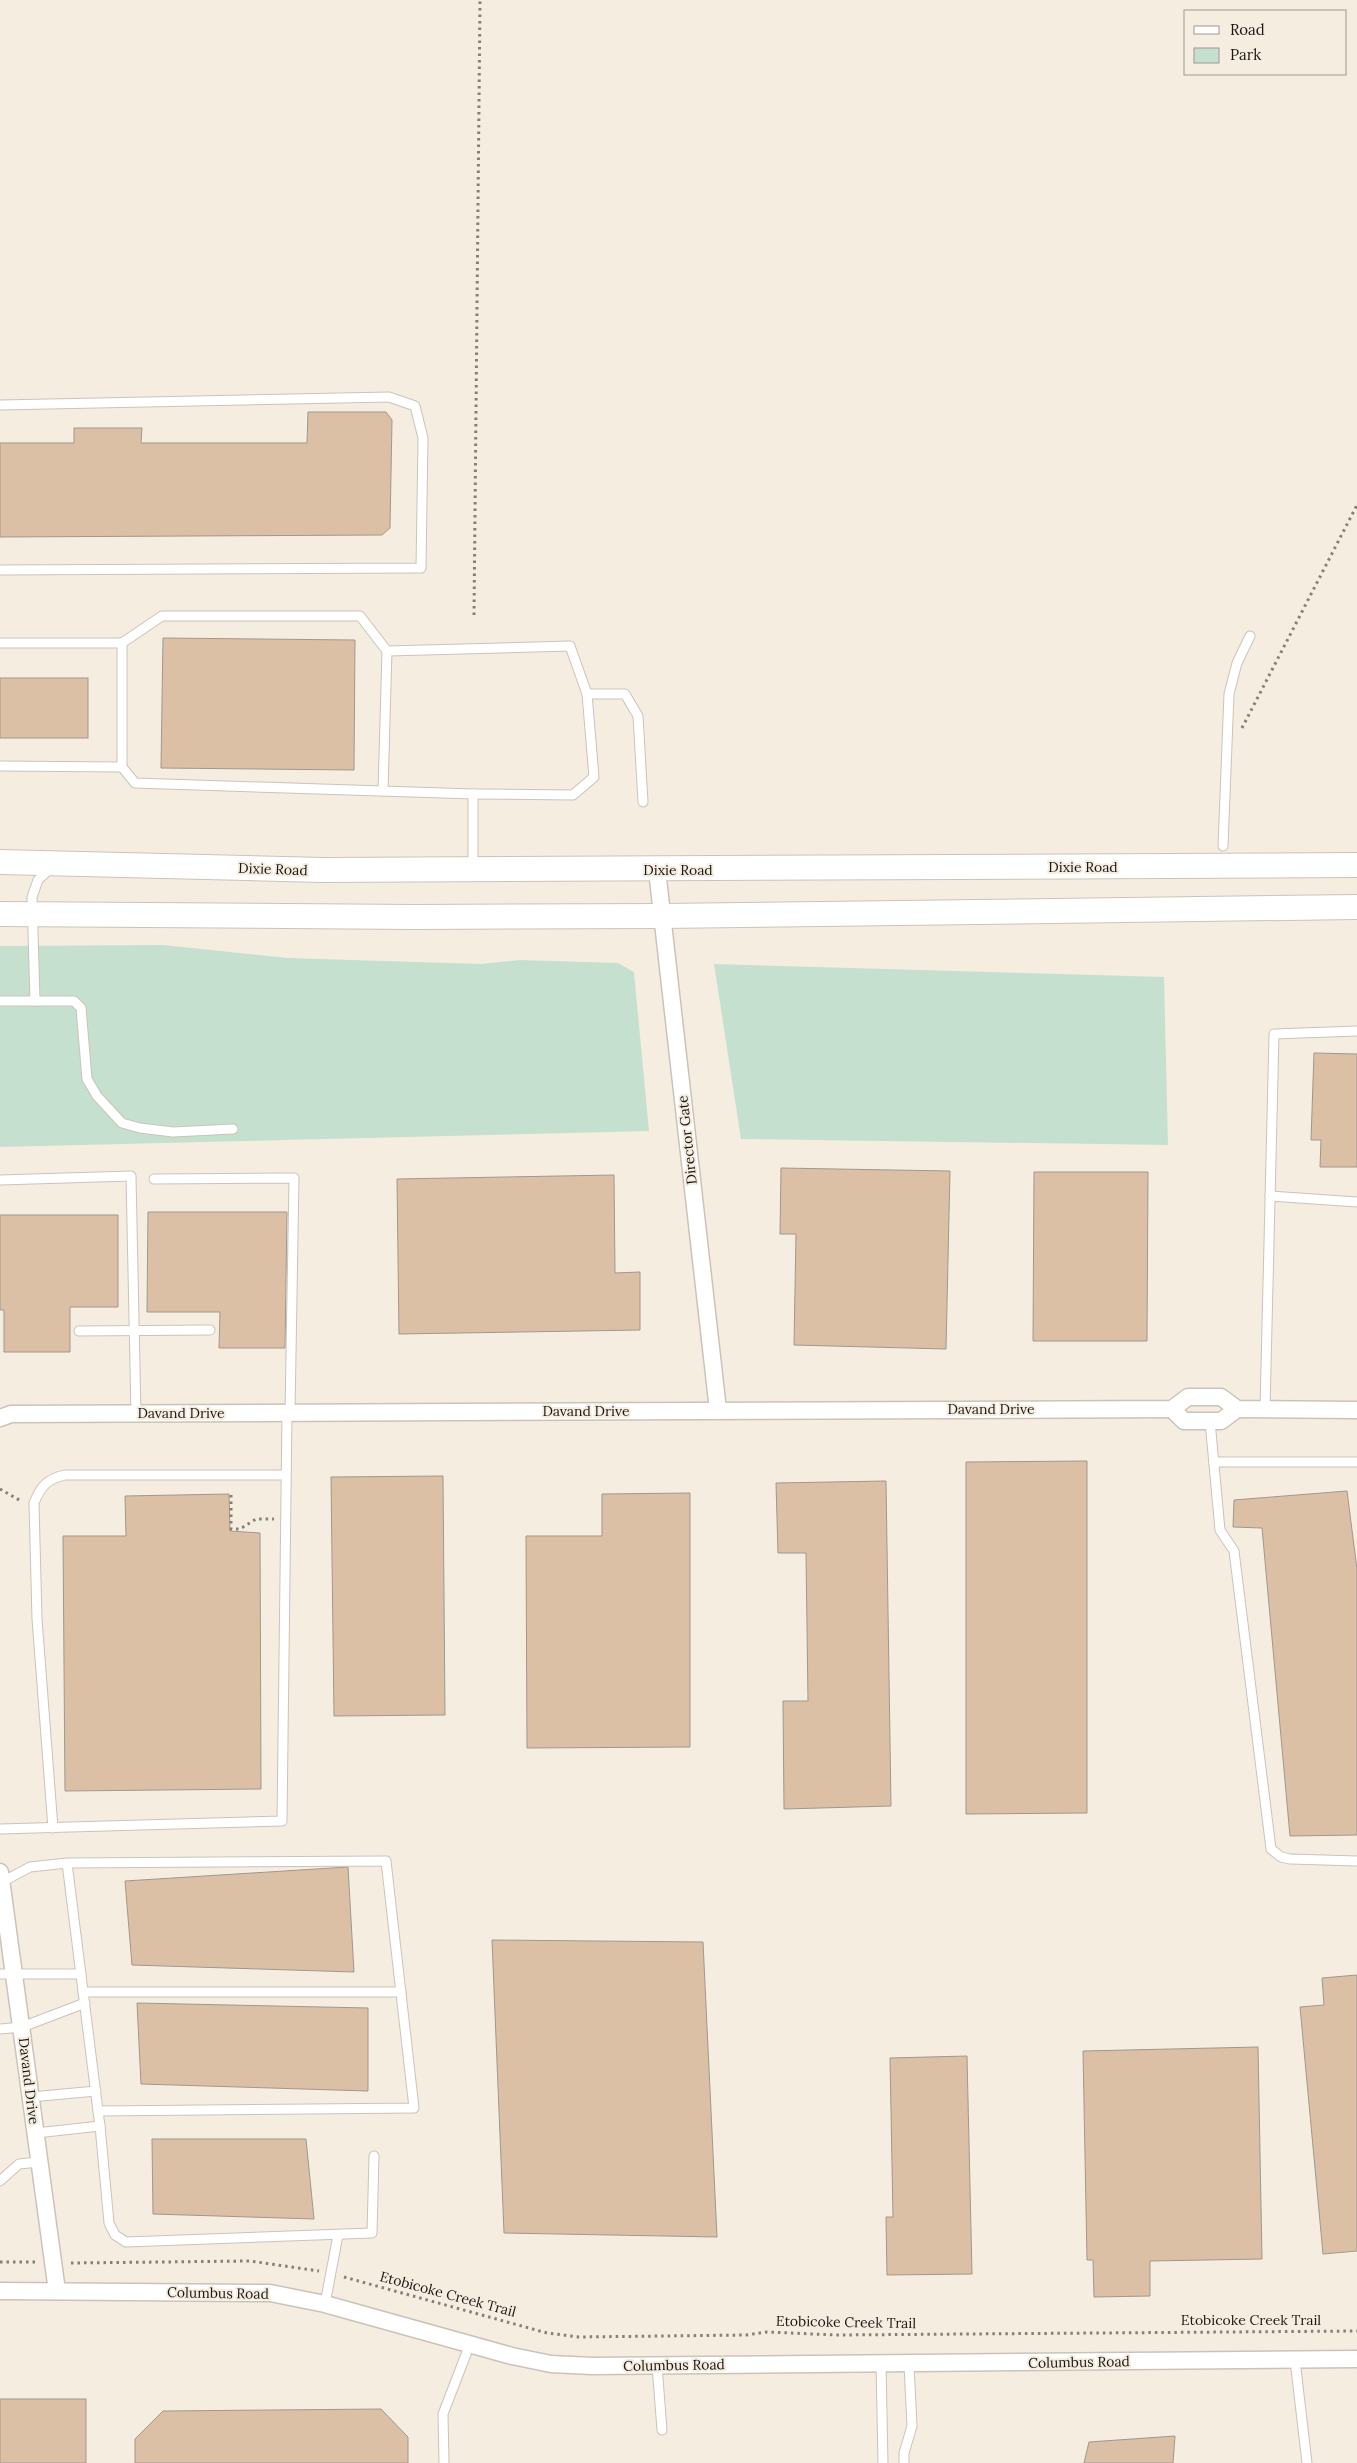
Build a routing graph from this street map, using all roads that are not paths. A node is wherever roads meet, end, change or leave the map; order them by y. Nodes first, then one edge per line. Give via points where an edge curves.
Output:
1 (0, 405) edge
2 (0, 570) edge
3 (1250, 636) dead end
4 (0, 643) edge
5 (122, 643) junction
6 (387, 651) junction
7 (587, 694) junction
8 (0, 766) edge
9 (122, 768) junction
10 (383, 791) junction
11 (473, 794) junction
12 (643, 802) dead end
13 (1222, 846) dead end
14 (0, 862) edge
15 (56, 864) junction
16 (1357, 866) edge
17 (473, 870) junction
18 (657, 870) junction
19 (1357, 907) edge
20 (0, 914) edge
21 (31, 914) junction
22 (662, 916) junction
23 (0, 1001) edge
24 (35, 1002) junction
25 (1357, 1031) edge
26 (233, 1129) dead end
27 (154, 1179) dead end
28 (0, 1180) edge
29 (1270, 1196) junction
30 (1357, 1202) edge
31 (134, 1330) junction
32 (210, 1330) dead end
33 (79, 1331) dead end
34 (1172, 1409) junction
35 (1237, 1409) junction
36 (1265, 1409) junction
37 (718, 1410) junction
38 (1357, 1410) edge
39 (288, 1413) junction
40 (136, 1414) junction
41 (0, 1418) edge
42 (1210, 1421) junction
43 (1214, 1462) junction
44 (1357, 1462) edge
45 (286, 1475) junction
46 (0, 1828) edge
47 (53, 1828) junction
48 (1357, 1861) edge
49 (67, 1863) junction
50 (0, 1879) edge
51 (81, 1974) junction
52 (7, 1975) edge
53 (83, 1992) junction
54 (401, 1992) junction
55 (85, 2003) junction
56 (22, 2027) junction
57 (0, 2029) edge
58 (96, 2091) junction
59 (31, 2097) junction
60 (98, 2111) junction
61 (100, 2126) junction
62 (36, 2133) junction
63 (374, 2156) dead end
64 (39, 2162) junction
65 (0, 2180) edge
66 (338, 2234) junction
67 (0, 2291) edge
68 (57, 2291) junction
69 (325, 2304) junction
70 (470, 2344) junction
71 (1357, 2359) edge
72 (1295, 2360) junction
73 (881, 2363) junction
74 (657, 2365) junction
75 (909, 2365) junction
76 (662, 2430) dead end
77 (444, 2463) edge
78 (883, 2463) edge
79 (904, 2463) edge
80 (1307, 2463) edge

1 - 2 lane via 389,397 416,406 423,438 421,568
3 - 13 lane via 1237,663 1229,694
4 - 5 lane
5 - 6 lane via 162,616 360,616
5 - 9 lane
6 - 7 lane via 570,646
6 - 10 lane
7 - 11 lane via 594,777 573,794
7 - 12 lane via 625,694 638,716
8 - 9 lane
9 - 10 lane via 135,784
10 - 11 lane
11 - 17 lane
14 - 15 main road, Dixie Road
15 - 17 main road, Dixie Road
15 - 21 lane via 38,880
16 - 18 main road, Dixie Road
17 - 18 main road, Dixie Road
18 - 22 street, Director Gate
19 - 22 main road
20 - 21 main road
21 - 22 main road
21 - 24 lane
22 - 37 street, Director Gate
23 - 24 lane
24 - 26 lane via 78,1003 87,1079 97,1096 122,1123 173,1132
25 - 29 lane via 1274,1034
27 - 39 lane via 294,1178
28 - 31 lane via 131,1176
29 - 30 lane
29 - 36 lane
31 - 32 lane
31 - 33 lane
31 - 40 lane
34 - 35 street, Davand Drive via 1188,1397 1221,1397
34 - 37 street, Davand Drive
34 - 42 street, Davand Drive via 1184,1421
35 - 36 street, Davand Drive
35 - 42 street, Davand Drive via 1221,1421
36 - 38 street, Davand Drive
37 - 39 street, Davand Drive
39 - 40 street, Davand Drive
39 - 45 lane
40 - 41 street, Davand Drive via 11,1414
42 - 43 lane
43 - 44 lane
43 - 48 lane via 1220,1530 1234,1551 1271,1849 1290,1859
45 - 47 lane via 282,1821
45 - 47 lane via 65,1475 51,1478 40,1487 34,1509 37,1619
46 - 47 lane
49 - 50 lane via 30,1867
49 - 51 lane
49 - 54 lane via 386,1861
50 - 52 street, Davand Drive
51 - 52 lane
51 - 53 lane
52 - 56 street, Davand Drive
53 - 54 lane
53 - 55 lane
54 - 60 lane via 414,2108
55 - 56 lane via 49,2014
55 - 58 lane
56 - 57 lane
56 - 59 street, Davand Drive
58 - 59 lane
58 - 60 lane
59 - 62 street, Davand Drive
60 - 61 lane
61 - 62 lane
61 - 66 lane via 109,2224 115,2235 126,2242
62 - 64 street, Davand Drive
63 - 66 lane via 372,2233
64 - 65 lane via 18,2164
64 - 68 street, Davand Drive
66 - 69 lane
67 - 68 street, Columbus Road
68 - 69 street, Columbus Road via 270,2293
69 - 70 street, Columbus Road
70 - 74 street, Columbus Road via 551,2364
70 - 77 lane via 443,2414
71 - 72 street, Columbus Road
72 - 75 street, Columbus Road
72 - 80 lane
73 - 74 street, Columbus Road
73 - 75 street, Columbus Road
73 - 78 lane
74 - 76 lane
75 - 79 lane via 912,2426

